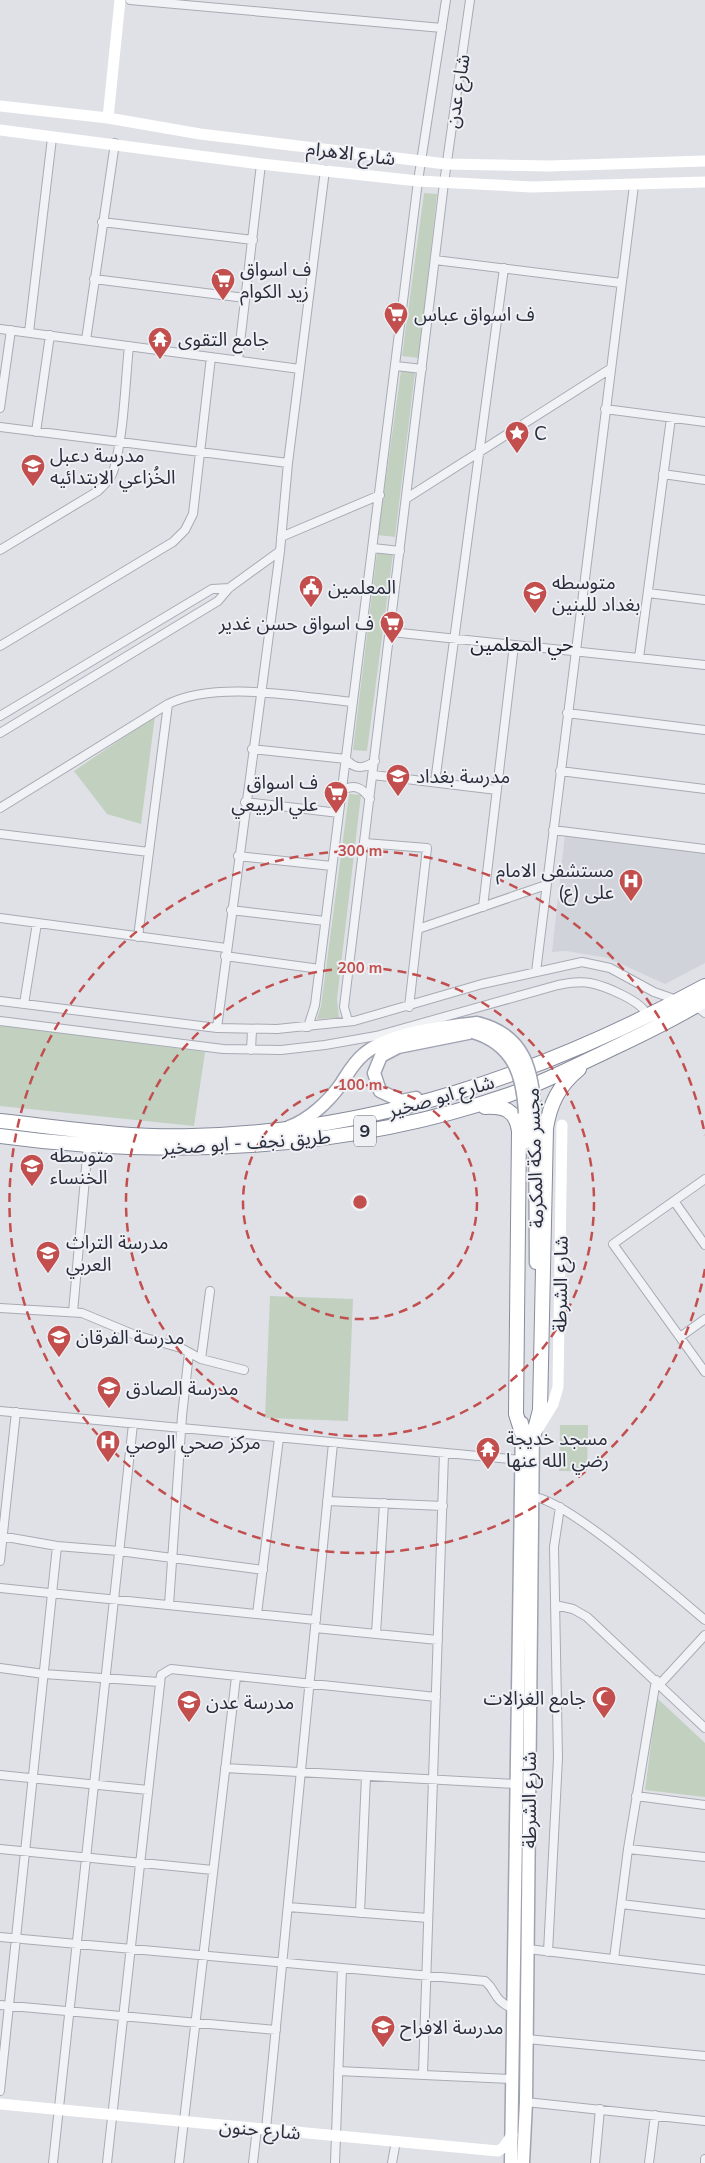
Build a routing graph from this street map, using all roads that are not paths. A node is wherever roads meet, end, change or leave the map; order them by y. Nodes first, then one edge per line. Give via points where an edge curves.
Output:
1 (120, 0) edge
2 (130, 0) edge
3 (446, 0) edge
4 (470, 0) edge
5 (442, 28) junction
6 (0, 106) edge
7 (108, 118) junction
8 (0, 130) edge
9 (178, 131) junction
10 (200, 134) junction
11 (52, 138) junction
12 (114, 143) junction
13 (176, 151) junction
14 (196, 154) junction
15 (422, 162) junction
16 (705, 162) edge
17 (261, 164) junction
18 (446, 164) junction
19 (325, 170) junction
20 (418, 181) junction
21 (705, 182) edge
22 (444, 183) junction
23 (634, 185) junction
24 (102, 222) junction
25 (253, 240) junction
26 (435, 260) junction
27 (504, 268) junction
28 (94, 279) junction
29 (621, 283) junction
30 (245, 298) junction
31 (0, 329) edge
32 (12, 330) junction
33 (29, 332) junction
34 (50, 335) junction
35 (86, 340) junction
36 (129, 346) junction
37 (211, 357) junction
38 (238, 360) junction
39 (396, 366) junction
40 (422, 369) junction
41 (300, 370) junction
42 (610, 370) junction
43 (0, 408) edge
44 (605, 409) junction
45 (670, 418) junction
46 (705, 422) edge
47 (0, 427) edge
48 (36, 432) junction
49 (119, 442) junction
50 (201, 453) junction
51 (479, 453) junction
52 (288, 463) junction
53 (663, 474) junction
54 (705, 480) edge
55 (380, 494) junction
56 (407, 498) junction
57 (281, 537) junction
58 (373, 548) junction
59 (0, 550) edge
60 (280, 551) junction
61 (400, 551) junction
62 (229, 588) junction
63 (648, 593) junction
64 (705, 600) edge
65 (390, 632) junction
66 (455, 639) junction
67 (514, 645) junction
68 (0, 646) edge
69 (575, 651) junction
70 (639, 658) junction
71 (705, 665) edge
72 (60, 679) junction
73 (67, 691) junction
74 (259, 693) junction
75 (353, 702) junction
76 (168, 704) junction
77 (568, 713) junction
78 (0, 716) edge
79 (705, 730) edge
80 (0, 733) edge
81 (252, 749) junction
82 (346, 759) junction
83 (375, 761) junction
84 (560, 771) junction
85 (373, 774) junction
86 (436, 782) junction
87 (705, 789) edge
88 (497, 790) junction
89 (342, 791) junction
90 (370, 799) junction
91 (245, 802) junction
92 (0, 808) edge
93 (339, 813) junction
94 (553, 830) junction
95 (0, 834) edge
96 (365, 844) junction
97 (705, 849) edge
98 (149, 852) junction
99 (238, 856) junction
100 (332, 866) junction
101 (546, 885) junction
102 (483, 907) junction
103 (231, 910) junction
104 (0, 918) edge
105 (326, 921) junction
106 (37, 923) junction
107 (418, 929) junction
108 (138, 937) junction
109 (226, 952) junction
110 (320, 969) junction
111 (536, 972) junction
112 (705, 986) edge
113 (678, 1000) junction
114 (0, 1001) edge
115 (24, 1004) junction
116 (410, 1006) junction
117 (702, 1007) edge
118 (648, 1015) junction
119 (0, 1021) edge
120 (354, 1021) junction
121 (305, 1027) junction
122 (475, 1027) junction
123 (217, 1028) junction
124 (252, 1030) junction
125 (251, 1050) junction
126 (601, 1054) junction
127 (470, 1088) junction
128 (454, 1111) junction
129 (0, 1121) edge
130 (562, 1125) dead end
131 (43, 1126) junction
132 (73, 1130) junction
133 (282, 1130) junction
134 (0, 1136) edge
135 (193, 1136) joint
136 (42, 1142) junction
137 (72, 1144) junction
138 (88, 1145) junction
139 (705, 1179) edge
140 (674, 1201) junction
141 (705, 1245) edge
142 (530, 1253) joint
143 (210, 1291) dead end
144 (0, 1308) edge
145 (73, 1312) junction
146 (705, 1319) edge
147 (680, 1337) junction
148 (189, 1353) junction
149 (201, 1359) junction
150 (244, 1370) dead end
151 (705, 1372) edge
152 (0, 1411) edge
153 (16, 1412) junction
154 (133, 1424) junction
155 (182, 1428) junction
156 (527, 1435) junction
157 (279, 1438) junction
158 (333, 1443) junction
159 (444, 1454) junction
160 (521, 1460) junction
161 (533, 1497) junction
162 (327, 1500) junction
163 (384, 1503) junction
164 (443, 1506) junction
165 (560, 1507) junction
166 (1, 1536) edge
167 (57, 1546) junction
168 (119, 1551) junction
169 (174, 1558) junction
170 (0, 1562) edge
171 (262, 1570) junction
172 (0, 1588) edge
173 (52, 1594) junction
174 (114, 1600) junction
175 (169, 1605) junction
176 (555, 1605) junction
177 (257, 1614) junction
178 (705, 1620) edge
179 (315, 1624) junction
180 (524, 1630) junction
181 (376, 1634) junction
182 (705, 1635) edge
183 (438, 1640) junction
184 (524, 1651) junction
185 (0, 1668) edge
186 (44, 1674) junction
187 (106, 1677) junction
188 (236, 1677) junction
189 (159, 1682) junction
190 (658, 1682) junction
191 (309, 1685) junction
192 (436, 1697) junction
193 (705, 1728) edge
194 (225, 1768) junction
195 (301, 1772) junction
196 (0, 1775) edge
197 (366, 1776) junction
198 (33, 1778) junction
199 (433, 1780) junction
200 (94, 1784) junction
201 (516, 1784) junction
202 (148, 1790) junction
203 (636, 1796) junction
204 (705, 1805) edge
205 (0, 1849) edge
206 (628, 1849) junction
207 (25, 1851) junction
208 (86, 1857) junction
209 (705, 1858) edge
210 (140, 1863) junction
211 (213, 1870) junction
212 (621, 1904) junction
213 (288, 1907) junction
214 (360, 1913) junction
215 (705, 1914) edge
216 (428, 1918) junction
217 (0, 1937) edge
218 (16, 1938) junction
219 (77, 1944) junction
220 (131, 1949) junction
221 (528, 1949) junction
222 (548, 1952) junction
223 (203, 1956) junction
224 (614, 1959) junction
225 (282, 1963) junction
226 (342, 1968) junction
227 (705, 1970) edge
228 (428, 1976) junction
229 (0, 2005) edge
230 (9, 2006) junction
231 (513, 2009) junction
232 (70, 2012) junction
233 (123, 2016) junction
234 (195, 2023) junction
235 (276, 2030) junction
236 (526, 2039) junction
237 (705, 2056) edge
238 (338, 2071) junction
239 (423, 2074) junction
240 (512, 2079) junction
241 (0, 2091) edge
242 (526, 2102) junction
243 (0, 2104) edge
244 (600, 2109) junction
245 (59, 2110) junction
246 (113, 2115) junction
247 (655, 2115) junction
248 (705, 2120) edge
249 (184, 2121) junction
250 (262, 2129) junction
251 (512, 2134) junction
252 (336, 2136) junction
253 (396, 2141) junction
254 (498, 2151) junction
255 (53, 2163) edge
256 (108, 2163) edge
257 (179, 2163) edge
258 (253, 2163) edge
259 (334, 2163) edge
260 (392, 2163) edge
261 (511, 2163) edge
262 (523, 2163) edge
263 (595, 2163) edge
264 (649, 2163) edge

1 - 7 main road
2 - 5 street
3 - 5 street, شارع عدن
4 - 18 street, شارع عدن
5 - 15 street, شارع عدن
6 - 7 main road, شارع الاهرام
7 - 9 main road, شارع الاهرام
8 - 11 main road, شارع الاهرام
9 - 10 main road, شارع الاهرام
9 - 13 main road via 182,141
10 - 14 main road via 194,142
10 - 15 main road, شارع الاهرام
11 - 12 main road, شارع الاهرام
11 - 33 street
12 - 13 main road, شارع الاهرام
12 - 24 street
13 - 14 main road, شارع الاهرام
14 - 17 main road, شارع الاهرام
15 - 18 main road, شارع الاهرام
15 - 20 street, شارع عدن
16 - 18 main road, شارع الاهرام via 549,166
17 - 19 main road, شارع الاهرام
17 - 25 street
18 - 22 street, شارع عدن
19 - 20 main road, شارع الاهرام
19 - 41 street
20 - 22 main road, شارع الاهرام
20 - 39 street, شارع عدن
21 - 23 main road, شارع الاهرام
22 - 23 main road, شارع الاهرام via 532,187
22 - 26 street, شارع عدن
23 - 29 street
24 - 25 street
24 - 28 street
25 - 30 street
26 - 27 street
26 - 40 street, شارع عدن
27 - 29 street
27 - 51 street
28 - 30 street
28 - 35 street
29 - 42 street
30 - 38 street
31 - 32 street
32 - 33 street
32 - 43 street
33 - 34 street
34 - 35 street
34 - 48 street
35 - 36 street
36 - 37 street
36 - 49 street
37 - 38 street
37 - 50 street
38 - 41 street
39 - 40 street
39 - 55 street, شارع عدن
40 - 56 street, شارع عدن
41 - 52 street
42 - 44 street
42 - 51 street
44 - 45 street
44 - 69 street
45 - 46 street
45 - 53 street
47 - 48 street
48 - 49 street
49 - 50 street
49 - 59 street via 109,481
50 - 52 street
50 - 68 street via 193,514 185,530 173,542
51 - 56 street
51 - 66 street
52 - 57 street
53 - 54 street
53 - 63 street
55 - 57 street
55 - 58 street, شارع عدن
56 - 61 street, شارع عدن
57 - 60 street
58 - 61 street
58 - 75 street, شارع عدن
60 - 62 street
60 - 74 street
61 - 65 street, شارع عدن
62 - 72 street via 212,589
62 - 73 street via 218,601
63 - 64 street
63 - 70 street
65 - 66 street
65 - 83 street, شارع عدن
66 - 67 street
66 - 86 street
67 - 69 street
67 - 88 street
69 - 70 street
69 - 77 street
70 - 71 street
72 - 73 street
72 - 78 street
73 - 80 street
74 - 75 street
74 - 76 street via 204,692
74 - 81 street
75 - 82 street, شارع عدن
76 - 92 street
76 - 98 street
77 - 79 street
77 - 84 street
81 - 82 street
81 - 91 street
82 - 83 street via 360,768
82 - 89 street, شارع عدن
83 - 85 street, شارع عدن
84 - 87 street
84 - 94 street
85 - 86 street
85 - 90 street, شارع عدن
86 - 88 street
88 - 102 street
89 - 90 street via 358,787
89 - 93 street, شارع عدن
90 - 96 street, شارع عدن
91 - 93 street
91 - 99 street
93 - 100 street, شارع عدن
94 - 97 street
94 - 101 street
95 - 98 street
96 - 107 street via 427,848
96 - 120 street, شارع عدن via 344,1007 348,1022
98 - 108 street
99 - 100 street
99 - 103 street
100 - 105 street, شارع عدن
101 - 102 street
101 - 111 street
102 - 107 street
103 - 105 street
103 - 109 street
104 - 106 street
105 - 110 street, شارع عدن
106 - 108 street
106 - 115 street
107 - 116 street
108 - 109 street
109 - 110 street
109 - 123 street
110 - 121 street, شارع عدن via 315,1005 308,1027
111 - 113 street via 574,962 592,963 610,968 654,992
111 - 116 street
112 - 113 highway, 9
113 - 118 highway, شارع ابو صخير / 9
114 - 115 street
115 - 123 street
116 - 120 street
117 - 126 highway, طريق نجف - ابو صخير / 9
118 - 125 street via 640,1005 605,988 575,982 350,1041 303,1048
118 - 127 highway, شارع ابو صخير / 9 via 571,1053
119 - 125 street
120 - 121 street
121 - 124 street
122 - 127 main road via 388,1050 381,1056 374,1073 380,1091 401,1101
122 - 133 main road via 411,1034 373,1048 356,1062 324,1102 296,1124
122 - 142 main road, مجسر مكة المكرمة, bridge via 501,1046 515,1062 530,1113
123 - 124 street
124 - 125 street
126 - 128 highway, طريق نجف - ابو صخير / 9 via 544,1082
126 - 156 highway via 561,1087 547,1123 540,1410
127 - 133 highway, شارع ابو صخير / 9 via 385,1113
128 - 138 highway, طريق نجف - ابو صخير / 9 via 346,1134 252,1144 154,1149
128 - 156 highway via 504,1107 517,1120 516,1414
129 - 131 highway, طريق نجف - ابو صخير / 9
130 - 156 main road, شارع الشرطة via 558,1386 553,1404
131 - 132 highway, طريق نجف - ابو صخير / 9
131 - 136 highway via 46,1134
132 - 135 highway, طريق نجف - ابو صخير / 9
132 - 137 highway via 69,1137
133 - 135 highway, شارع ابو صخير / 9
134 - 136 highway, طريق نجف - ابو صخير / 9
136 - 137 highway, طريق نجف - ابو صخير / 9
137 - 138 highway, طريق نجف - ابو صخير / 9
138 - 145 street
139 - 140 street
140 - 141 street
140 - 147 street via 614,1244
142 - 156 main road, شارع الشرطة
143 - 149 street
144 - 145 street
145 - 148 street
146 - 147 street
147 - 151 street
148 - 149 street
148 - 155 street
149 - 150 street
152 - 153 street
153 - 154 street
153 - 166 street
154 - 155 street
154 - 168 street
155 - 157 street
155 - 169 street
156 - 160 main road, شارع الشرطة
156 - 161 main road, شارع الشرطة
157 - 158 street
157 - 171 street
158 - 159 street
158 - 162 street
159 - 160 street
159 - 164 street
160 - 180 main road, شارع الشرطة
161 - 165 street via 546,1499
161 - 180 main road, شارع الشرطة
162 - 163 street
162 - 179 street
163 - 164 street
163 - 181 street
164 - 183 street
165 - 176 street via 554,1547
165 - 178 street
166 - 167 street
166 - 170 street
167 - 168 street
167 - 173 street
168 - 169 street
168 - 174 street
169 - 171 street
169 - 175 street
171 - 177 street
172 - 173 street
173 - 174 street
173 - 186 street
174 - 175 street
174 - 187 street
175 - 177 street
176 - 190 street via 573,1609 587,1617
176 - 222 street via 558,1758
177 - 179 street
179 - 181 street
179 - 191 street
180 - 184 main road, شارع الشرطة
181 - 183 street
182 - 190 street
183 - 192 street
184 - 201 main road, شارع الشرطة
184 - 221 main road, شارع الشرطة
185 - 186 street
186 - 187 street
186 - 198 street
187 - 189 street
187 - 200 street
188 - 189 street via 171,1669 161,1675
188 - 191 street
188 - 194 street
189 - 202 street
190 - 193 street
190 - 203 street
191 - 192 street
191 - 195 street
192 - 199 street
194 - 195 street
194 - 211 street
195 - 197 street
195 - 213 street
196 - 198 street
197 - 199 street
197 - 214 street
198 - 200 street
198 - 207 street
199 - 201 street
199 - 216 street
200 - 202 street
200 - 208 street
201 - 231 main road, شارع الشرطة
202 - 210 street
203 - 204 street
203 - 206 street
205 - 207 street
206 - 209 street
206 - 212 street
207 - 208 street
207 - 218 street
208 - 210 street
208 - 219 street
210 - 211 street
210 - 220 street
211 - 223 street
212 - 215 street
212 - 224 street
213 - 214 street
213 - 225 street
214 - 216 street
216 - 228 street
217 - 218 street
218 - 219 street
218 - 230 street
219 - 220 street
219 - 232 street
220 - 223 street
220 - 233 street
221 - 222 street
221 - 236 main road, شارع الشرطة
222 - 224 street
223 - 225 street
223 - 234 street
224 - 227 street
225 - 226 street
225 - 235 street
226 - 228 street
226 - 238 street
228 - 231 street via 485,1981 496,1999
228 - 239 street
229 - 230 street
230 - 232 street
230 - 241 street
231 - 240 main road, شارع الشرطة
232 - 233 street
232 - 245 street
233 - 234 street
233 - 246 street
234 - 235 street
234 - 249 street
235 - 250 street
236 - 237 street
236 - 242 main road, شارع الشرطة
238 - 239 street
238 - 252 street
239 - 240 street
240 - 251 main road, شارع الشرطة
242 - 244 street
242 - 262 main road, شارع الشرطة
243 - 245 main road, شارع حنون
244 - 247 street
244 - 263 street
245 - 246 main road, شارع حنون
245 - 255 street
246 - 249 main road, شارع حنون
246 - 256 street
247 - 248 street
247 - 264 street
249 - 250 main road, شارع حنون
249 - 257 street
250 - 252 main road, شارع حنون
250 - 258 street
251 - 254 main road
251 - 261 main road, شارع الشرطة
252 - 253 main road, شارع حنون
252 - 259 street
253 - 254 main road, شارع حنون
253 - 260 street
254 - 261 main road

